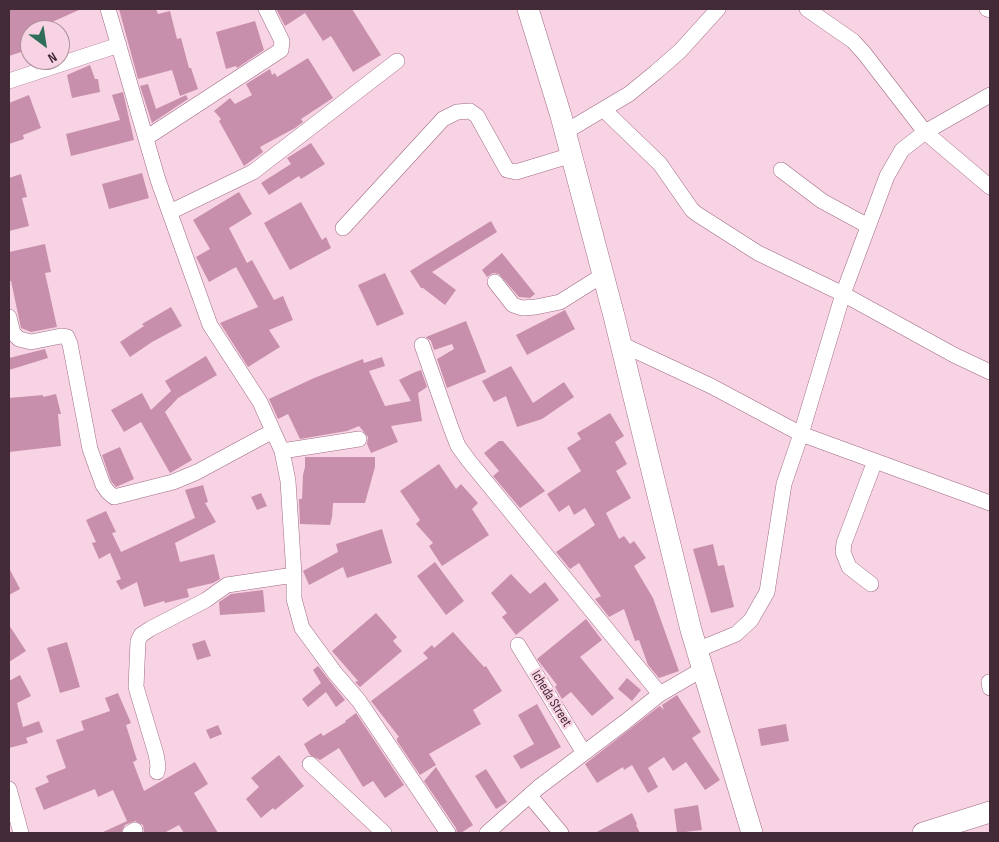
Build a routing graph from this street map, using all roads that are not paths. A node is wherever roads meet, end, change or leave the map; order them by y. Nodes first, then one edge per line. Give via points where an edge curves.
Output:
1 (108, 9) edge
2 (266, 9) edge
3 (528, 9) edge
4 (718, 9) edge
5 (807, 9) edge
6 (119, 45) junction
7 (397, 61) dead end
8 (9, 81) edge
9 (990, 95) edge
10 (604, 110) junction
11 (565, 132) junction
12 (925, 132) junction
13 (146, 138) junction
14 (572, 155) junction
15 (781, 170) dead end
16 (990, 187) edge
17 (170, 212) junction
18 (868, 226) junction
19 (343, 228) dead end
20 (603, 275) junction
21 (495, 282) dead end
22 (843, 294) junction
23 (9, 317) edge
24 (621, 344) junction
25 (422, 345) dead end
26 (990, 372) edge
27 (273, 431) junction
28 (801, 434) junction
29 (359, 439) dead end
30 (282, 451) junction
31 (876, 460) junction
32 (990, 503) edge
33 (294, 575) junction
34 (871, 584) dead end
35 (518, 645) dead end
36 (700, 660) junction
37 (660, 694) junction
38 (584, 753) junction
39 (310, 764) dead end
40 (157, 772) dead end
41 (9, 789) edge
42 (530, 796) junction
43 (990, 812) edge
44 (959, 828) edge
45 (21, 833) edge
46 (384, 833) edge
47 (448, 833) edge
48 (487, 833) edge
49 (561, 833) edge
50 (752, 833) edge
51 (923, 833) edge

1 - 6 street
2 - 13 street via 282,40 281,50
3 - 11 main road
4 - 10 street via 680,51 629,94
5 - 12 street via 853,41
6 - 8 street
6 - 13 street
7 - 17 street via 253,172
9 - 12 street
10 - 11 street
10 - 22 street via 660,164 697,214 758,252
11 - 14 main road
12 - 16 street
12 - 18 street via 902,150 887,176
13 - 17 street
14 - 19 street via 516,172 506,170 477,116 470,111 458,112 443,119
14 - 20 main road
15 - 18 street via 822,201
17 - 27 street via 210,325 260,402
18 - 22 street
20 - 21 street via 560,302 522,308 513,305
20 - 24 main road
22 - 26 street
22 - 28 street
23 - 27 street via 13,333 25,341 67,338 90,449 103,486 114,497 173,482
24 - 28 street via 712,386
24 - 36 main road
25 - 37 street via 458,446
27 - 30 street
28 - 31 street
28 - 36 street via 784,484 767,592 752,620
29 - 30 street
30 - 33 street via 288,481
31 - 32 street
31 - 34 street via 843,552 850,567
33 - 40 street via 227,585 141,636 136,687 156,754
33 - 47 street via 294,599 302,628 360,701
35 - 38 street, Icheda Street
36 - 37 street
36 - 50 main road
37 - 38 street
38 - 42 street
39 - 46 street
41 - 45 street
42 - 48 street
42 - 49 street
43 - 44 main road
44 - 51 main road

